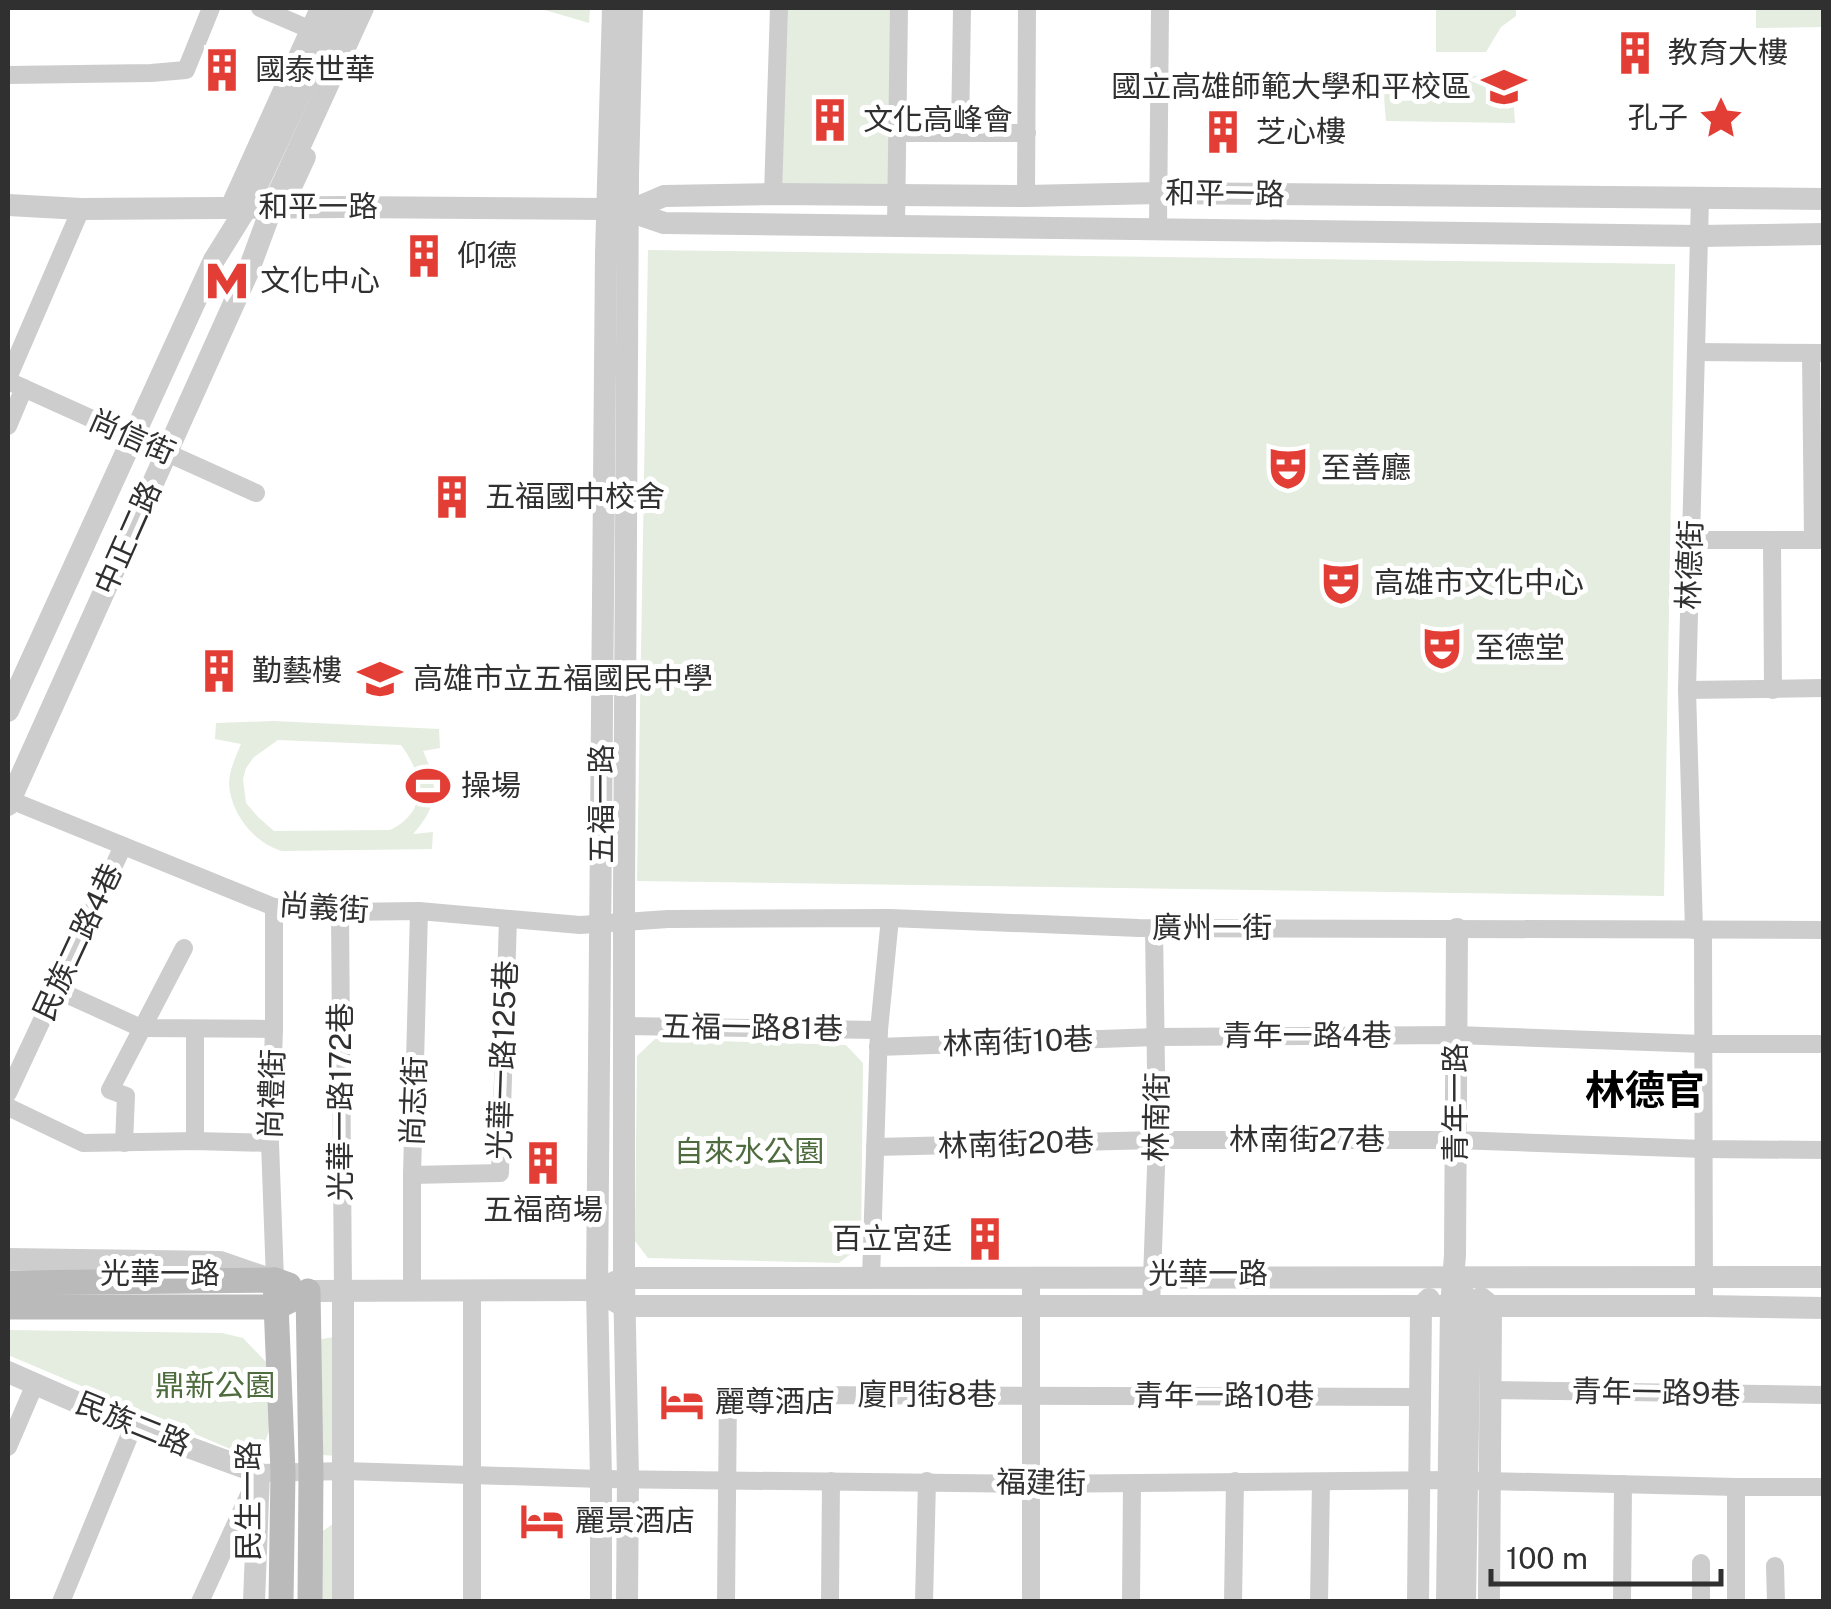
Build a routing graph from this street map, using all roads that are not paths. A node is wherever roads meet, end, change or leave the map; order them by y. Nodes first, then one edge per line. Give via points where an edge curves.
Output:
1 (210, 8) edge
2 (260, 8) edge
3 (319, 8) edge
4 (340, 8) edge
5 (363, 8) edge
6 (375, 8) edge
7 (612, 8) edge
8 (632, 8) edge
9 (779, 8) edge
10 (899, 8) edge
11 (962, 8) edge
12 (1027, 8) edge
13 (1160, 8) edge
14 (309, 28) junction
15 (8, 75) edge
16 (1027, 132) junction
17 (898, 133) junction
18 (960, 133) junction
19 (773, 194) junction
20 (1158, 194) junction
21 (897, 195) junction
22 (1026, 196) junction
23 (1824, 198) edge
24 (1700, 199) junction
25 (8, 204) edge
26 (258, 207) junction
27 (81, 209) junction
28 (618, 210) junction
29 (896, 224) junction
30 (1158, 228) junction
31 (1824, 234) edge
32 (1699, 236) junction
33 (1696, 352) junction
34 (1817, 353) edge
35 (13, 382) edge
36 (8, 426) edge
37 (133, 438) junction
38 (166, 452) junction
39 (256, 493) dead end
40 (1691, 540) junction
41 (1818, 540) edge
42 (1772, 541) junction
43 (1824, 688) edge
44 (1687, 690) junction
45 (1773, 690) junction
46 (8, 711) edge
47 (8, 801) edge
48 (123, 846) junction
49 (274, 908) junction
50 (340, 912) junction
51 (419, 912) junction
52 (890, 918) junction
53 (508, 919) junction
54 (624, 920) junction
55 (600, 924) junction
56 (1154, 928) junction
57 (1457, 929) junction
58 (1699, 930) junction
59 (1824, 930) edge
60 (184, 948) dead end
61 (55, 989) junction
62 (625, 1026) junction
63 (141, 1028) junction
64 (274, 1028) junction
65 (195, 1030) junction
66 (1456, 1035) junction
67 (1157, 1037) junction
68 (878, 1039) junction
69 (1704, 1044) junction
70 (1824, 1044) edge
71 (8, 1092) edge
72 (8, 1107) edge
73 (1158, 1140) junction
74 (1456, 1140) junction
75 (195, 1141) junction
76 (124, 1143) junction
77 (270, 1143) junction
78 (875, 1148) junction
79 (1704, 1149) junction
80 (1824, 1150) edge
81 (412, 1175) junction
82 (8, 1260) edge
83 (1704, 1276) junction
84 (1455, 1277) junction
85 (1824, 1277) edge
86 (624, 1278) junction
87 (871, 1278) junction
88 (1031, 1278) junction
89 (1153, 1278) junction
90 (275, 1280) junction
91 (8, 1283) edge
92 (412, 1290) junction
93 (472, 1290) junction
94 (597, 1290) junction
95 (308, 1291) junction
96 (343, 1291) junction
97 (1030, 1305) junction
98 (624, 1306) junction
99 (1152, 1306) junction
100 (1421, 1306) junction
101 (1470, 1306) junction
102 (1704, 1306) junction
103 (8, 1307) edge
104 (278, 1307) junction
105 (1824, 1308) edge
106 (8, 1372) edge
107 (35, 1384) junction
108 (1490, 1390) junction
109 (1030, 1395) junction
110 (1824, 1396) edge
111 (1418, 1397) junction
112 (133, 1427) junction
113 (8, 1447) edge
114 (344, 1471) junction
115 (311, 1472) junction
116 (271, 1473) junction
117 (473, 1474) junction
118 (602, 1479) junction
119 (628, 1479) junction
120 (726, 1480) junction
121 (1420, 1480) junction
122 (1469, 1480) junction
123 (832, 1481) junction
124 (1234, 1481) junction
125 (928, 1482) junction
126 (1321, 1482) junction
127 (1031, 1484) junction
128 (1132, 1484) junction
129 (1623, 1484) junction
130 (1736, 1487) junction
131 (1824, 1487) edge
132 (1701, 1563) dead end
133 (1775, 1566) dead end
134 (61, 1602) edge
135 (200, 1602) edge
136 (254, 1602) edge
137 (281, 1602) edge
138 (310, 1602) edge
139 (344, 1602) edge
140 (472, 1602) edge
141 (601, 1602) edge
142 (627, 1602) edge
143 (726, 1602) edge
144 (830, 1602) edge
145 (924, 1602) edge
146 (1031, 1602) edge
147 (1131, 1602) edge
148 (1233, 1602) edge
149 (1319, 1602) edge
150 (1418, 1602) edge
151 (1447, 1602) edge
152 (1465, 1602) edge
153 (1488, 1602) edge
154 (1622, 1602) edge
155 (1701, 1602) edge
156 (1736, 1602) edge
157 (1776, 1602) edge

1 - 15 street via 186,70
2 - 14 street
3 - 14 street, 中正二路
4 - 26 street, 中正二路
5 - 26 street, 中正二路
6 - 26 street, 中正二路
7 - 28 street, 五福一路
8 - 28 street, 五福一路
9 - 19 street
10 - 17 street
11 - 18 street
12 - 16 street
13 - 20 street
14 - 26 street, 中正二路
16 - 18 street
16 - 22 street
17 - 18 street
17 - 21 street
19 - 21 street, 和平一路
19 - 28 street, 和平一路 via 664,196
20 - 22 street, 和平一路
20 - 24 street, 和平一路
20 - 30 street
21 - 22 street, 和平一路
21 - 29 street
23 - 24 street, 和平一路
24 - 32 street, 林德街
25 - 27 street, 和平一路
26 - 27 street, 和平一路
26 - 28 street, 和平一路
26 - 37 street, 中正二路 via 216,256
26 - 38 street, 中正二路 via 248,272
27 - 35 street
28 - 29 street, 和平一路 via 664,223
28 - 54 street, 五福一路
28 - 55 street, 五福一路
29 - 30 street, 和平一路
30 - 32 street, 和平一路
31 - 32 street, 和平一路
32 - 33 street, 林德街
33 - 34 street
33 - 40 street, 林德街
34 - 41 street
35 - 36 street
35 - 37 street, 尚信街
37 - 38 street, 尚信街
37 - 46 street, 中正二路
38 - 39 street, 尚信街
38 - 47 street, 中正二路
40 - 42 street
40 - 44 street, 林德街
41 - 42 street
42 - 45 street
43 - 45 street
44 - 45 street
44 - 58 street, 林德街
47 - 48 street, 尚義街
48 - 49 street, 尚義街
48 - 61 street, 民族二路4巷
49 - 50 street, 尚義街
49 - 64 street, 尚禮街
50 - 51 street, 尚義街
50 - 96 street, 光華一路172巷
51 - 53 street, 尚義街
51 - 81 street, 尚志街
52 - 54 street, 廣州一街
52 - 56 street, 廣州一街
52 - 68 street
53 - 55 street, 尚義街
53 - 81 street, 光華一路125巷 via 500,1173
54 - 55 street, 廣州一街
54 - 62 street, 五福一路
55 - 94 street, 五福一路
56 - 57 street, 廣州一街
56 - 67 street, 林南街
57 - 58 street, 廣州一街
57 - 66 street, 青年一路
58 - 59 street, 廣州一街
58 - 69 street, 林德街
60 - 63 street
61 - 63 street
61 - 71 street, 民族二路4巷
62 - 68 street, 五福一路81巷
62 - 86 street, 五福一路
63 - 65 street
63 - 76 street via 110,1090 126,1096
64 - 65 street
64 - 77 street, 尚禮街
65 - 75 street
66 - 67 street, 青年一路4巷
66 - 69 street, 青年一路4巷
66 - 74 street, 青年一路
67 - 68 street, 林南街10巷
67 - 73 street, 林南街
68 - 78 street
69 - 70 street, 青年一路4巷
69 - 79 street, 林德街
72 - 76 street via 83,1143
73 - 74 street, 林南街27巷
73 - 78 street, 林南街20巷
73 - 89 street, 林南街
74 - 79 street, 林南街27巷
74 - 84 street, 青年一路
75 - 76 street
75 - 77 street
77 - 90 street, 尚禮街
78 - 87 street
79 - 80 street, 林南街27巷
79 - 83 street, 林德街
81 - 92 street, 尚志街
82 - 90 street, 光華一路 via 220,1262
83 - 84 street, 光華一路
83 - 85 street, 光華一路
83 - 102 street, 林德街
84 - 89 street, 光華一路
84 - 100 street
84 - 101 street
84 - 101 street, 青年一路
86 - 87 street, 光華一路
86 - 94 street, 光華一路
86 - 98 street, 五福一路
87 - 88 street, 光華一路
88 - 89 street, 光華一路
88 - 97 street
89 - 99 street, 林南街
90 - 91 main road, 光華一路
90 - 95 main road, 光華一路
90 - 104 main road, 民生一路
92 - 93 street, 光華一路
92 - 96 street, 光華一路
93 - 94 street, 光華一路
93 - 117 street
94 - 98 street
94 - 118 street, 五福一路
95 - 96 street, 光華一路
95 - 104 main road, 光華一路
95 - 115 main road, 民生一路
96 - 114 street
97 - 98 street, 光華一路
97 - 99 street, 光華一路
97 - 109 street
98 - 119 street, 五福一路
99 - 100 street, 光華一路
100 - 101 street, 光華一路
100 - 111 street
101 - 102 street, 光華一路
101 - 108 street, 青年一路
101 - 122 street, 青年一路
102 - 105 street, 光華一路
103 - 104 main road, 光華一路
104 - 116 main road, 民生一路
106 - 107 street, 民族二路
107 - 112 street, 民族二路
107 - 113 street
108 - 110 street, 青年一路9巷
108 - 122 street, 青年一路
109 - 111 street, 青年一路10巷
109 - 120 street, 廈門街8巷 via 728,1396
109 - 127 street
111 - 121 street
112 - 116 street, 民族二路
112 - 134 street
114 - 115 street, 福建街
114 - 117 street, 福建街
114 - 139 street
115 - 116 street, 福建街
115 - 138 main road, 民生一路
116 - 135 street
116 - 136 street, 民生一路
116 - 137 main road, 民生一路
117 - 118 street, 福建街
117 - 140 street
118 - 119 street, 福建街
118 - 141 street, 五福一路
119 - 120 street, 福建街
119 - 142 street, 五福一路
120 - 123 street, 福建街
120 - 143 street
121 - 122 street, 福建街
121 - 126 street, 福建街
121 - 150 street
122 - 129 street, 福建街
122 - 151 street, 青年一路
122 - 152 street, 青年一路
122 - 153 street, 青年一路
123 - 125 street, 福建街
123 - 144 street
124 - 126 street, 福建街
124 - 128 street, 福建街
124 - 148 street
125 - 127 street, 福建街
125 - 145 street
126 - 149 street
127 - 128 street, 福建街
127 - 146 street
128 - 147 street
129 - 130 street, 福建街
129 - 154 street
130 - 131 street, 福建街
130 - 156 street
132 - 155 street
133 - 157 street

